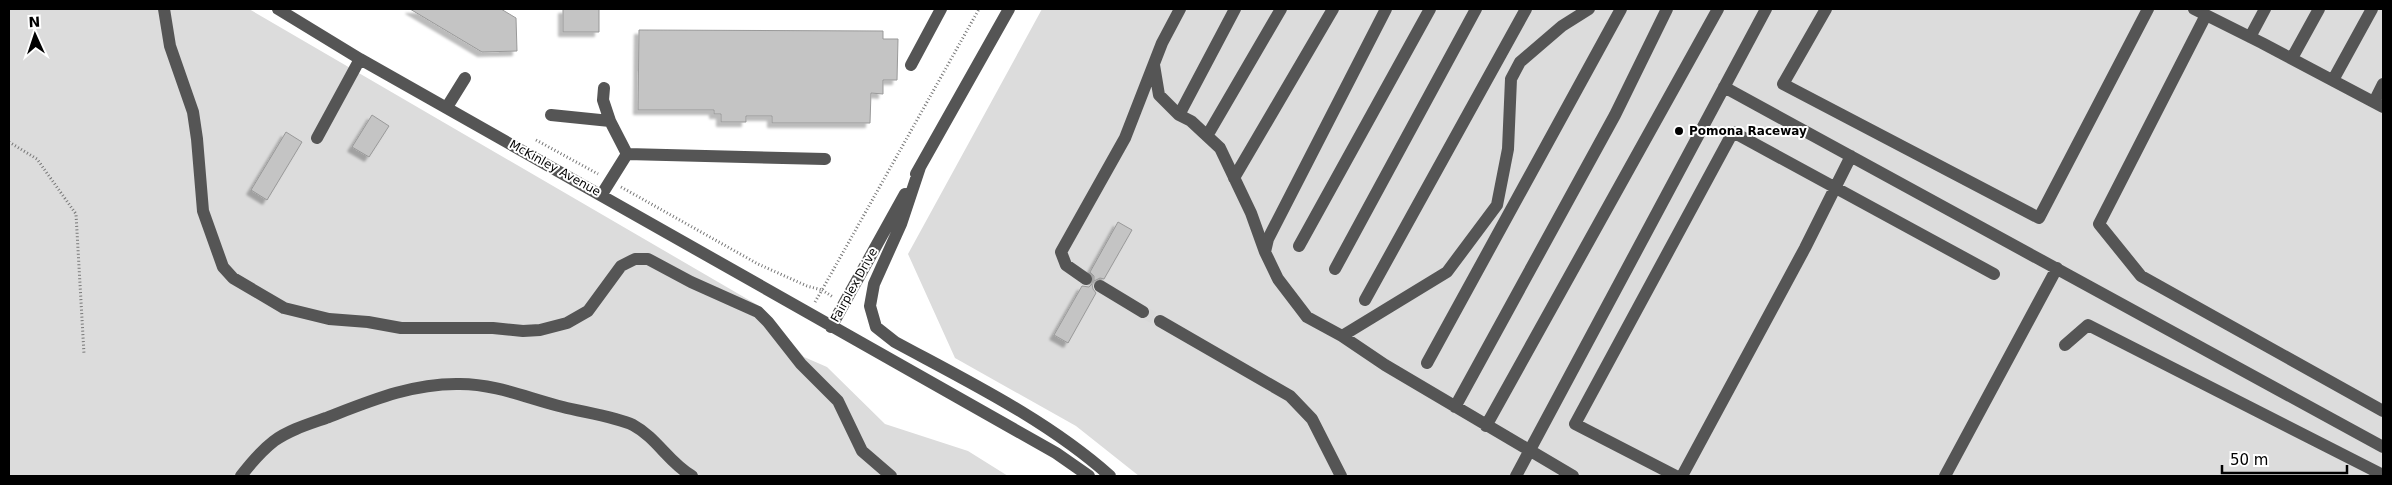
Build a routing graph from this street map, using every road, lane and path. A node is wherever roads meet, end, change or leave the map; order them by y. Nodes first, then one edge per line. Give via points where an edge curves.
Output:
1 (164, 9) edge
2 (278, 9) edge
3 (941, 9) edge
4 (979, 9) edge
5 (1009, 9) edge
6 (1180, 9) edge
7 (1235, 9) edge
8 (1281, 9) edge
9 (1333, 9) edge
10 (1386, 9) edge
11 (1430, 9) edge
12 (1476, 9) edge
13 (1526, 9) edge
14 (1589, 9) edge
15 (1621, 9) edge
16 (1667, 9) edge
17 (1718, 9) edge
18 (1766, 9) edge
19 (1826, 9) edge
20 (2148, 9) edge
21 (2194, 9) edge
22 (2265, 9) edge
23 (2319, 9) edge
24 (2372, 9) edge
25 (1574, 14) edge
26 (2206, 15) junction
27 (2250, 37) junction
28 (360, 58) junction
29 (2292, 58) junction
30 (1154, 64) junction
31 (911, 65) dead end
32 (465, 78) dead end
33 (2332, 80) junction
34 (2383, 84) edge
35 (1724, 87) junction
36 (604, 88) dead end
37 (2378, 105) edge
38 (447, 107) junction
39 (551, 115) dead end
40 (1179, 116) junction
41 (610, 121) junction
42 (1207, 136) junction
43 (317, 138) dead end
44 (536, 140) dead end
45 (9, 142) edge
46 (627, 154) junction
47 (1851, 156) junction
48 (825, 159) dead end
49 (920, 167) junction
50 (1234, 178) junction
51 (610, 181) junction
52 (1835, 188) junction
53 (602, 194) junction
54 (1299, 246) dead end
55 (1265, 252) junction
56 (2057, 268) junction
57 (1335, 269) dead end
58 (1994, 274) dead end
59 (1086, 278) dead end
60 (1100, 286) dead end
61 (1365, 300) dead end
62 (1143, 312) tunnel mouth
63 (1160, 321) tunnel mouth
64 (831, 327) junction
65 (1342, 336) junction
66 (2065, 345) dead end
67 (84, 354) dead end
68 (1427, 363) dead end
69 (1454, 407) junction
70 (2383, 411) edge
71 (1486, 426) junction
72 (2383, 447) edge
73 (1528, 451) junction
74 (2383, 475) edge
75 (241, 476) edge
76 (692, 476) edge
77 (892, 476) edge
78 (1090, 476) edge
79 (1110, 476) edge
80 (1341, 476) edge
81 (1516, 476) edge
82 (1573, 476) edge
83 (1676, 476) edge
84 (1682, 476) edge
85 (1945, 476) edge

1 - 77 street via 170,46 193,112 203,211 223,267 233,278 284,308 328,319 401,328 476,327 523,331 540,330 588,311 621,266 635,259 648,259 758,312 801,364 838,400 862,451
2 - 28 street, McKinley Avenue
3 - 31 street
4 - 51 path via 822,290 758,264
5 - 49 street, Fairplex Drive
6 - 30 street
7 - 40 street
8 - 42 street
9 - 50 street
10 - 55 street via 1268,239
11 - 54 street
12 - 57 street
13 - 61 street
14 - 25 street
15 - 68 street
16 - 69 street via 1615,115
17 - 71 street
18 - 35 street
19 - 20 street via 1783,84 2039,218
21 - 26 street
22 - 27 street
23 - 29 street
24 - 33 street
25 - 65 street via 1520,62 1512,80 1508,149 1497,205 1447,272
26 - 27 street
26 - 70 street via 2099,224 2141,276
27 - 29 street
28 - 38 street, McKinley Avenue
28 - 43 street
29 - 33 street
30 - 40 street via 1160,95
30 - 59 street via 1125,138 1061,252 1066,265
32 - 38 street
33 - 37 street
34 - 37 street
35 - 47 street
35 - 73 street
36 - 41 street via 603,100
38 - 53 street, McKinley Avenue
39 - 41 street
40 - 42 street via 1191,121
41 - 46 street
42 - 50 street via 1220,148
44 - 51 path
45 - 67 path via 37,159 76,214
46 - 48 street
46 - 51 street
47 - 52 street
47 - 56 street
49 - 64 street, Fairplex Drive
49 - 79 street via 901,224 874,284 870,306 876,327 895,342 1047,429
50 - 55 street
51 - 53 street
52 - 58 street
52 - 83 street via 1733,132 1718,158 1575,424
52 - 84 street
53 - 64 street, McKinley Avenue
55 - 65 street via 1278,279 1307,317
56 - 72 street
56 - 85 street
60 - 62 street
63 - 80 street via 1290,396 1312,419
64 - 78 street, Fairplex Drive via 1056,453
65 - 69 street
66 - 74 street via 2088,324
69 - 71 street
71 - 73 street
73 - 81 street
73 - 82 street
75 - 76 street via 260,452 292,431 393,392 428,385 462,384 504,389 631,424 652,438 672,462

